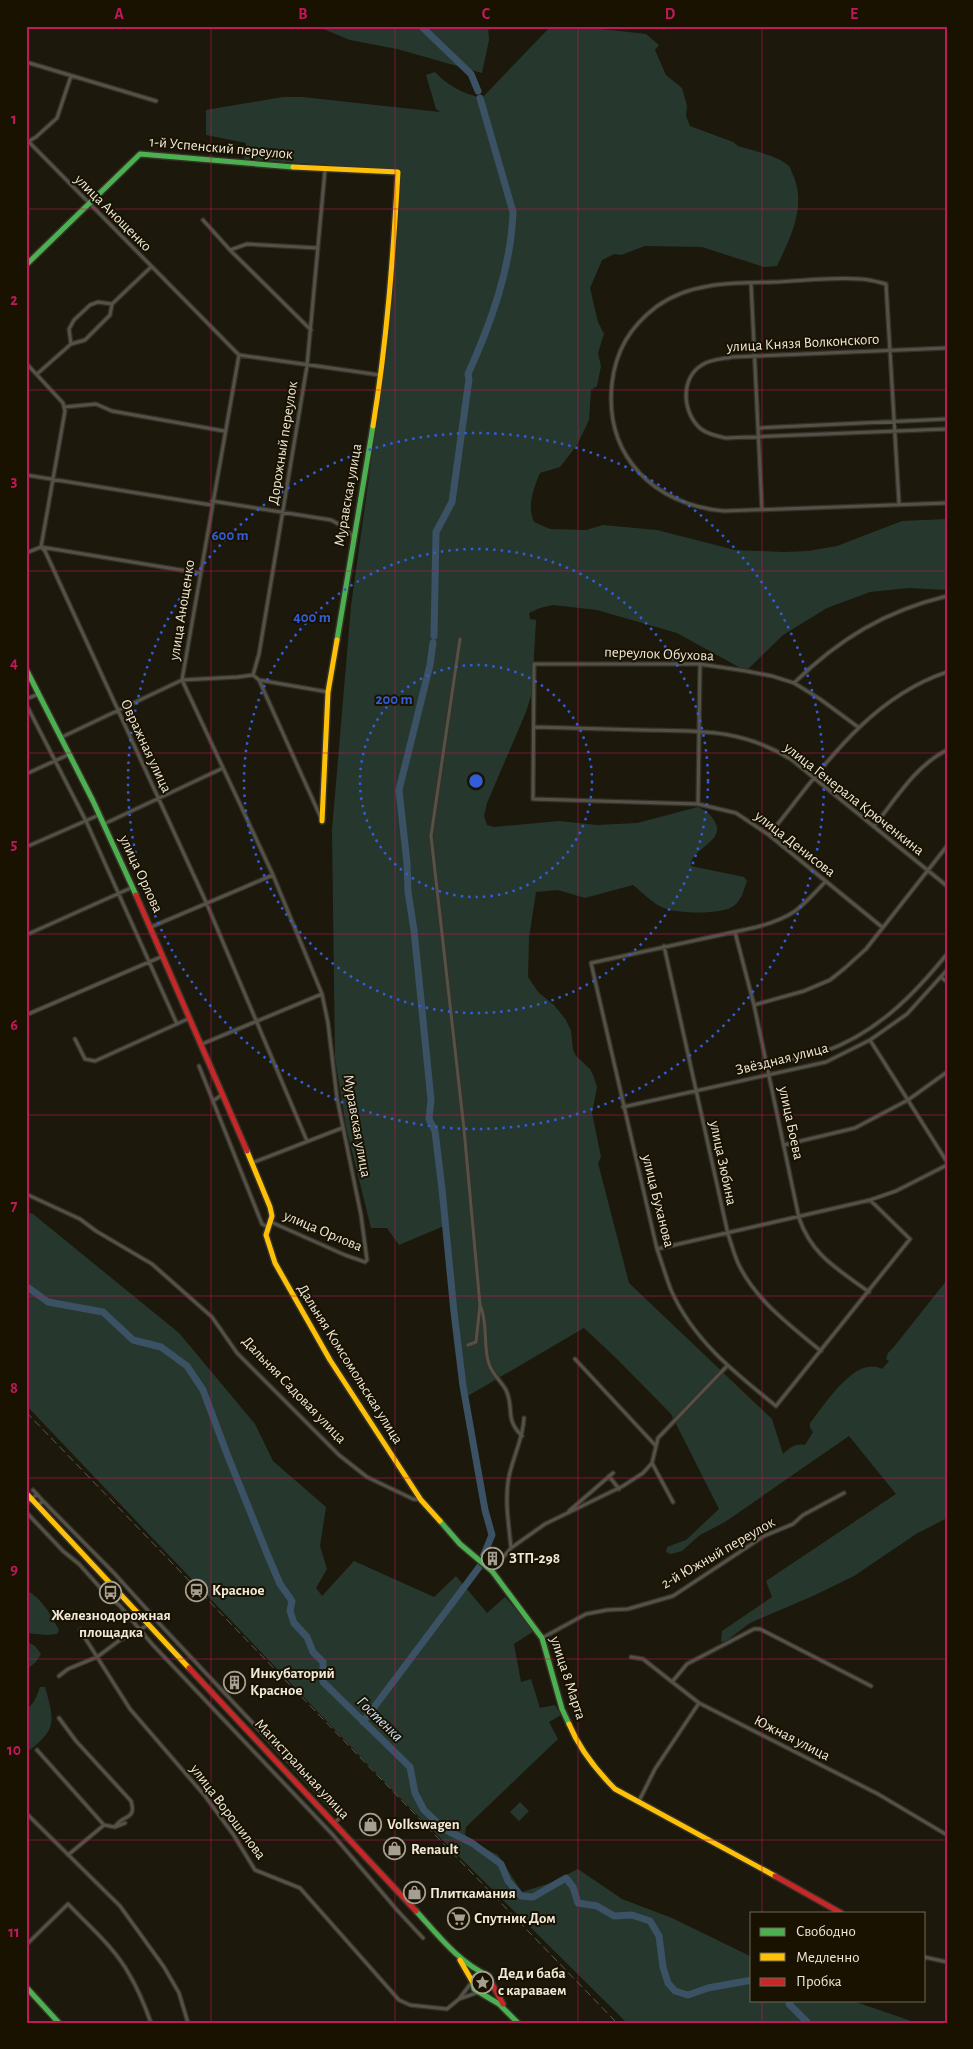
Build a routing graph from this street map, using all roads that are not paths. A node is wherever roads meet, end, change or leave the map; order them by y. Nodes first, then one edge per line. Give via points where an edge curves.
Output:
1 (26, 62) edge
2 (71, 76) junction
3 (156, 101) dead end
4 (27, 141) edge
5 (325, 170) junction
6 (398, 172) joint
7 (88, 204) junction
8 (203, 220) dead end
9 (318, 248) junction
10 (230, 250) junction
11 (26, 265) edge
12 (151, 267) junction
13 (751, 283) junction
14 (112, 304) junction
15 (312, 330) junction
16 (71, 344) junction
17 (947, 348) edge
18 (890, 349) junction
19 (239, 355) junction
20 (755, 356) junction
21 (26, 363) edge
22 (307, 366) junction
23 (37, 374) junction
24 (381, 376) junction
25 (64, 407) junction
26 (947, 420) edge
27 (894, 423) junction
28 (758, 428) junction
29 (947, 429) edge
30 (224, 431) junction
31 (895, 431) junction
32 (757, 436) junction
33 (26, 475) edge
34 (53, 479) junction
35 (211, 503) junction
36 (947, 503) edge
37 (899, 504) junction
38 (762, 510) junction
39 (283, 512) junction
40 (352, 537) junction
41 (41, 547) junction
42 (26, 553) edge
43 (199, 573) junction
44 (947, 596) edge
45 (460, 639) dead end
46 (700, 664) junction
47 (26, 669) edge
48 (947, 672) edge
49 (254, 675) junction
50 (182, 680) junction
51 (259, 680) junction
52 (794, 683) junction
53 (328, 692) junction
54 (39, 693) junction
55 (26, 700) edge
56 (26, 704) edge
57 (116, 710) junction
58 (534, 727) junction
59 (858, 727) junction
60 (699, 731) junction
61 (62, 737) junction
62 (947, 750) edge
63 (70, 754) junction
64 (56, 761) junction
65 (223, 768) junction
66 (26, 774) edge
67 (814, 779) junction
68 (157, 798) junction
69 (698, 804) junction
70 (99, 815) junction
71 (86, 821) junction
72 (322, 821) joint
73 (104, 824) junction
74 (874, 826) junction
75 (769, 835) junction
76 (947, 846) edge
77 (26, 847) edge
78 (927, 871) junction
79 (273, 875) junction
80 (825, 882) junction
81 (947, 886) edge
82 (133, 887) junction
83 (118, 894) junction
84 (206, 902) junction
85 (151, 927) junction
86 (882, 927) junction
87 (735, 932) junction
88 (26, 935) edge
89 (664, 946) junction
90 (947, 954) edge
91 (164, 956) junction
92 (150, 961) junction
93 (947, 970) edge
94 (941, 977) junction
95 (947, 982) edge
96 (322, 994) junction
97 (754, 1005) junction
98 (26, 1015) edge
99 (190, 1018) junction
100 (256, 1021) junction
101 (176, 1024) junction
102 (75, 1039) dead end
103 (870, 1040) junction
104 (202, 1044) junction
105 (199, 1066) dead end
106 (767, 1066) junction
107 (947, 1072) edge
108 (769, 1075) junction
109 (696, 1091) junction
110 (223, 1094) junction
111 (908, 1100) junction
112 (213, 1101) junction
113 (623, 1107) junction
114 (342, 1128) junction
115 (307, 1140) junction
116 (784, 1144) junction
117 (252, 1163) junction
118 (947, 1163) edge
119 (26, 1194) edge
120 (870, 1200) junction
121 (799, 1218) junction
122 (269, 1224) junction
123 (728, 1234) junction
124 (266, 1235) joint
125 (657, 1249) junction
126 (365, 1262) joint
127 (868, 1292) junction
128 (480, 1305) junction
129 (468, 1345) dead end
130 (822, 1351) junction
131 (575, 1360) dead end
132 (727, 1366) junction
133 (524, 1418) dead end
134 (522, 1436) junction
135 (655, 1446) junction
136 (652, 1463) junction
137 (619, 1488) junction
138 (33, 1490) dead end
139 (26, 1493) edge
140 (844, 1493) dead end
141 (37, 1494) junction
142 (32, 1499) junction
143 (421, 1500) junction
144 (43, 1501) junction
145 (673, 1502) dead end
146 (26, 1504) edge
147 (38, 1506) junction
148 (26, 1512) edge
149 (565, 1515) junction
150 (511, 1548) junction
151 (492, 1571) junction
152 (152, 1615) dead end
153 (155, 1619) dead end
154 (149, 1625) junction
155 (141, 1629) junction
156 (80, 1630) dead end
157 (542, 1638) junction
158 (97, 1657) junction
159 (631, 1657) dead end
160 (59, 1676) dead end
161 (672, 1682) junction
162 (871, 1686) dead end
163 (699, 1703) junction
164 (59, 1718) dead end
165 (37, 1750) dead end
166 (205, 1796) junction
167 (199, 1797) dead end
168 (639, 1801) junction
169 (26, 1813) edge
170 (335, 1822) junction
171 (125, 1823) dead end
172 (104, 1825) junction
173 (115, 1827) junction
174 (947, 1835) edge
175 (68, 1856) junction
176 (838, 1912) edge
177 (423, 1938) dead end
178 (26, 1945) edge
179 (456, 1954) junction
180 (926, 1957) edge
181 (947, 1962) edge
182 (480, 1973) junction
183 (472, 1981) junction
184 (491, 1982) junction
185 (26, 1987) edge
186 (481, 1992) junction
187 (459, 1999) junction
188 (507, 2010) junction
189 (59, 2023) edge
190 (151, 2023) edge
191 (188, 2023) edge
192 (518, 2023) edge

1 - 2 street
2 - 3 street
2 - 4 street via 57,118
4 - 7 street, улица Анощенко
5 - 6 street, 1-й Успенский переулок
5 - 7 street, 1-й Успенский переулок via 140,154
5 - 9 street, Дорожный переулок
6 - 24 street, Муравская улица
7 - 11 street, 1-й Успенский переулок
7 - 12 street, улица Анощенко
8 - 10 street
9 - 10 street via 241,244
9 - 15 street, Дорожный переулок
10 - 15 street
12 - 14 street
12 - 19 street, улица Анощенко
13 - 18 street via 861,279 886,284
13 - 20 street
13 - 38 street via 709,285 679,294 651,311 625,341 614,363 610,402 619,443 632,464 652,485 686,504 706,509
14 - 16 street via 106,320 85,340
14 - 16 street via 98,302 90,305 74,320 69,329
15 - 22 street, Дорожный переулок
16 - 23 street
17 - 18 street, улица Князя Волконского
18 - 20 street, улица Князя Волконского
18 - 27 street
19 - 22 street
19 - 30 street, улица Анощенко
20 - 28 street
20 - 32 street, улица Князя Волконского via 702,364 688,379 686,399 699,428 710,435 726,438
21 - 23 street
22 - 24 street
22 - 39 street, Дорожный переулок
23 - 25 street
24 - 40 street, Муравская улица
25 - 30 street via 96,404 112,411
25 - 34 street
26 - 27 street
27 - 28 street
27 - 31 street
28 - 32 street
29 - 31 street
30 - 35 street, улица Анощенко
31 - 32 street
31 - 37 street
32 - 38 street
33 - 34 street
34 - 35 street
34 - 41 street
35 - 39 street
35 - 43 street, улица Анощенко
36 - 37 street
37 - 38 street
39 - 40 street via 331,520 344,527
39 - 49 street, Дорожный переулок
40 - 53 street, Муравская улица
41 - 42 street
41 - 43 street
41 - 57 street, Овражная улица
43 - 50 street, улица Анощенко
44 - 52 street via 915,604 881,618 814,663
45 - 128 street via 431,836
46 - 52 street, переулок Обухова via 772,676
46 - 58 street, переулок Обухова via 534,664
46 - 60 street
47 - 54 street, улица Орлова
48 - 59 street via 907,690
49 - 50 street
49 - 51 street
50 - 57 street
50 - 65 street, улица Анощенко
51 - 53 street
51 - 72 street
52 - 59 street, переулок Обухова
53 - 72 street, Муравская улица
54 - 55 street
54 - 61 street, улица Орлова
56 - 64 street, улица Орлова
57 - 61 street
57 - 68 street, Овражная улица
58 - 60 street, улица Генерала Крюченкина
58 - 69 street, улица Денисова via 534,800
59 - 67 street
60 - 67 street, улица Генерала Крюченкина via 755,741 784,755
60 - 69 street
61 - 63 street, улица Орлова
62 - 74 street via 926,763
63 - 64 street
63 - 70 street, улица Орлова
64 - 66 street
64 - 71 street, улица Орлова
65 - 68 street
65 - 79 street, улица Анощенко
67 - 74 street, улица Генерала Крюченкина
67 - 75 street
68 - 73 street
68 - 84 street, Овражная улица
69 - 75 street, улица Денисова via 736,813
70 - 71 street
70 - 73 street, улица Орлова
71 - 77 street
71 - 83 street, улица Орлова
73 - 82 street, улица Орлова
74 - 78 street, улица Генерала Крюченкина
75 - 80 street, улица Денисова
76 - 78 street
78 - 81 street, улица Генерала Крюченкина
78 - 86 street
79 - 84 street
79 - 96 street, улица Анощенко
80 - 86 street, улица Денисова
80 - 87 street via 802,907 782,920
82 - 83 street
82 - 85 street, улица Орлова
83 - 88 street
83 - 92 street, улица Орлова
84 - 85 street
84 - 100 street, Овражная улица
85 - 91 street, улица Орлова
86 - 97 street via 866,949 830,980
87 - 89 street
87 - 97 street, улица Боева
89 - 109 street, улица Зюбина
89 - 113 street, улица Буханова via 590,963
90 - 106 street, Звёздная улица via 900,1006 866,1032 823,1052
91 - 92 street
91 - 99 street, улица Орлова
92 - 98 street
92 - 101 street, улица Орлова
93 - 94 street, Звёздная улица
94 - 95 street
94 - 103 street, Звёздная улица via 906,1014
96 - 100 street
96 - 114 street, Муравская улица
97 - 106 street, улица Боева
99 - 101 street
99 - 104 street, улица Орлова
100 - 104 street
100 - 115 street, Овражная улица
101 - 102 street via 92,1062 82,1056
103 - 108 street, Звёздная улица via 826,1062
103 - 111 street
104 - 110 street, улица Орлова
105 - 112 street
106 - 108 street, улица Боева
107 - 111 street
108 - 109 street, Звёздная улица
108 - 116 street, улица Боева
109 - 113 street, Звёздная улица
109 - 123 street, улица Зюбина
110 - 112 street
110 - 117 street, улица Орлова
111 - 116 street via 855,1128
111 - 118 street
112 - 122 street via 262,1224
113 - 125 street, улица Буханова
114 - 115 street
114 - 126 street, Муравская улица via 361,1215 368,1258
115 - 117 street
116 - 121 street, улица Боева
117 - 122 street, улица Орлова via 270,1207
118 - 120 street via 896,1191
119 - 143 street, Дальняя Садовая улица via 80,1219 152,1264 212,1317 237,1353 339,1455 367,1477
120 - 121 street
120 - 127 street via 910,1240
121 - 123 street
121 - 127 street, улица Боева via 804,1233 818,1253
122 - 124 street, улица Орлова
122 - 126 street, улица Орлова
123 - 125 street
123 - 130 street, улица Зюбина via 738,1264 755,1291
124 - 143 street, Дальняя Комсомольская улица via 282,1278 330,1360
125 - 132 street, улица Буханова via 671,1290 684,1313
127 - 130 street
128 - 129 street via 476,1342
128 - 134 street via 489,1364 506,1391 512,1426
130 - 132 street, улица Буханова via 776,1406
131 - 135 street
132 - 135 street via 664,1430
133 - 134 street
134 - 150 street via 508,1481
135 - 136 street
136 - 137 street via 643,1473
136 - 145 street
137 - 149 street
137 - 149 street via 611,1475
138 - 141 street
139 - 142 street, Магистральная улица
140 - 157 street, 2-й Южный переулок via 793,1524 764,1536 673,1596 628,1609 586,1614
141 - 142 street
141 - 144 street
142 - 146 street
142 - 147 street, Магистральная улица
143 - 151 street, Дальняя Садовая улица via 460,1544
144 - 147 street
144 - 152 street
147 - 154 street, Магистральная улица
148 - 155 street
149 - 150 street via 545,1524
150 - 151 street
151 - 157 street, улица 8 Марта
153 - 170 street via 341,1817
154 - 155 street
154 - 170 street, Магистральная улица
155 - 158 street
155 - 177 street via 333,1835
156 - 158 street, улица Ворошилова
157 - 168 street, улица 8 Марта via 562,1709 573,1734 600,1774 615,1789
158 - 160 street
158 - 166 street, улица Ворошилова via 130,1709
159 - 161 street, Южная улица via 643,1659
161 - 162 street via 687,1664 754,1629 760,1629
161 - 163 street, Южная улица
163 - 168 street via 655,1769
163 - 174 street, Южная улица via 878,1794
164 - 173 street via 131,1801 132,1814
165 - 172 street
166 - 167 street
166 - 187 street, улица Ворошилова via 234,1834 255,1870 300,1888 401,2002 444,2009
168 - 176 street, улица 8 Марта
169 - 175 street
170 - 179 street, Магистральная улица
171 - 173 street
172 - 173 street
172 - 175 street
175 - 191 street via 120,1906 164,1966 179,1993
178 - 190 street via 68,1904 128,1972
179 - 182 street, Магистральная улица
179 - 183 street, Магистральная улица
180 - 181 street
182 - 183 street
182 - 184 street, Магистральная улица via 487,1974
183 - 186 street, Магистральная улица via 474,1989
183 - 187 street
184 - 186 street via 489,1989
184 - 188 street, Магистральная улица
185 - 189 street
186 - 187 street, улица Ворошилова
186 - 188 street, Магистральная улица
188 - 192 street, Магистральная улица

